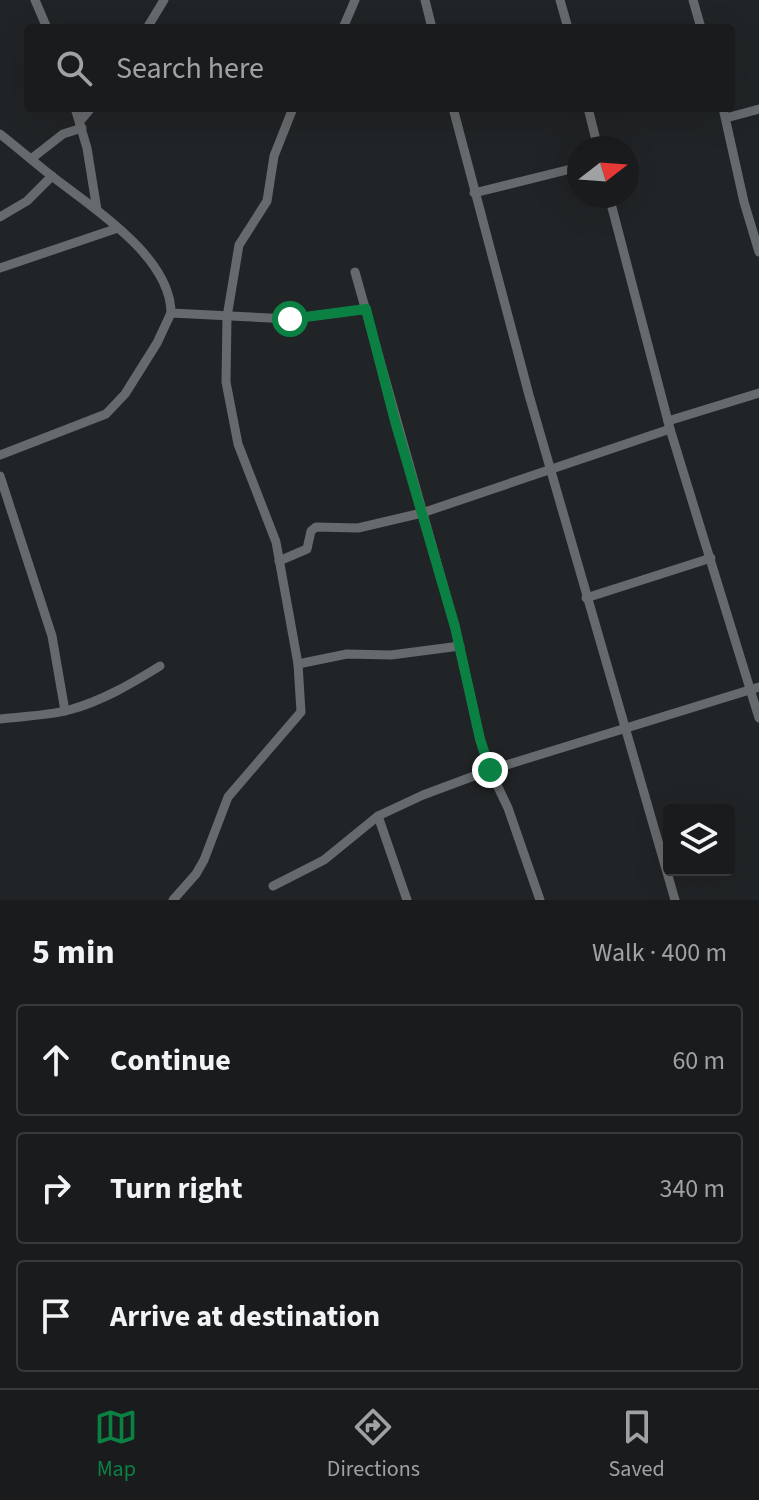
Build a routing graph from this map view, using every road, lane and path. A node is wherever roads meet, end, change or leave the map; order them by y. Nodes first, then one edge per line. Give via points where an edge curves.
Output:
1 (35, 0) edge
2 (164, 0) edge
3 (355, 0) edge
4 (425, 0) edge
5 (560, 0) edge
6 (693, 0) edge
7 (45, 24) edge
8 (149, 24) edge
9 (345, 24) edge
10 (431, 24) edge
11 (567, 24) edge
12 (700, 24) edge
13 (759, 109) edge
14 (76, 112) edge
15 (89, 112) edge
16 (291, 112) edge
17 (454, 112) edge
18 (589, 112) edge
19 (735, 112) edge
20 (724, 113) edge
21 (81, 125) junction
22 (0, 134) edge
23 (595, 136) edge
24 (31, 159) junction
25 (567, 170) edge
26 (52, 176) junction
27 (474, 193) junction
28 (612, 208) edge
29 (97, 210) junction
30 (0, 217) edge
31 (118, 228) junction
32 (759, 252) edge
33 (0, 268) edge
34 (355, 272) dead end
35 (366, 309) junction
36 (171, 313) junction
37 (227, 317) junction
38 (759, 393) edge
39 (669, 425) junction
40 (0, 455) edge
41 (550, 469) junction
42 (0, 476) edge
43 (422, 513) junction
44 (711, 558) junction
45 (279, 561) junction
46 (586, 598) junction
47 (460, 646) junction
48 (298, 664) junction
49 (160, 666) dead end
50 (755, 688) edge
51 (65, 711) junction
52 (759, 718) edge
53 (0, 719) edge
54 (624, 728) junction
55 (490, 770) junction
56 (378, 816) junction
57 (273, 886) dead end
58 (173, 900) edge
59 (407, 900) edge
60 (540, 900) edge
61 (675, 900) edge

1 - 7 street
2 - 8 street
3 - 9 street
4 - 10 street
5 - 11 street
6 - 12 street
13 - 19 street
14 - 21 street
15 - 21 street
16 - 37 street via 274,156 267,201 239,245
17 - 27 street
18 - 23 street
20 - 32 street
21 - 24 street
21 - 29 street
22 - 24 street
24 - 26 street
25 - 27 street
26 - 29 street
26 - 30 street
27 - 41 street
28 - 39 street
29 - 31 street
31 - 33 street
31 - 36 street via 159,275 168,290
34 - 35 street
35 - 37 street via 290,319
35 - 43 street
36 - 37 street
36 - 40 street via 157,343 106,414
37 - 45 street via 230,410
38 - 39 street
39 - 41 street
39 - 44 street
41 - 43 street
41 - 46 street
42 - 51 street via 52,636
43 - 45 street via 358,528 321,526 311,531 307,549
43 - 47 street
44 - 46 street
44 - 50 street
45 - 48 street
46 - 54 street
47 - 48 street via 391,655 347,654
47 - 55 street
48 - 58 street via 302,700 296,720 228,797 204,860
49 - 51 street via 105,697
50 - 52 street
50 - 54 street
51 - 53 street
54 - 55 street
54 - 61 street
55 - 56 street
55 - 60 street
56 - 57 street via 324,860
56 - 59 street

